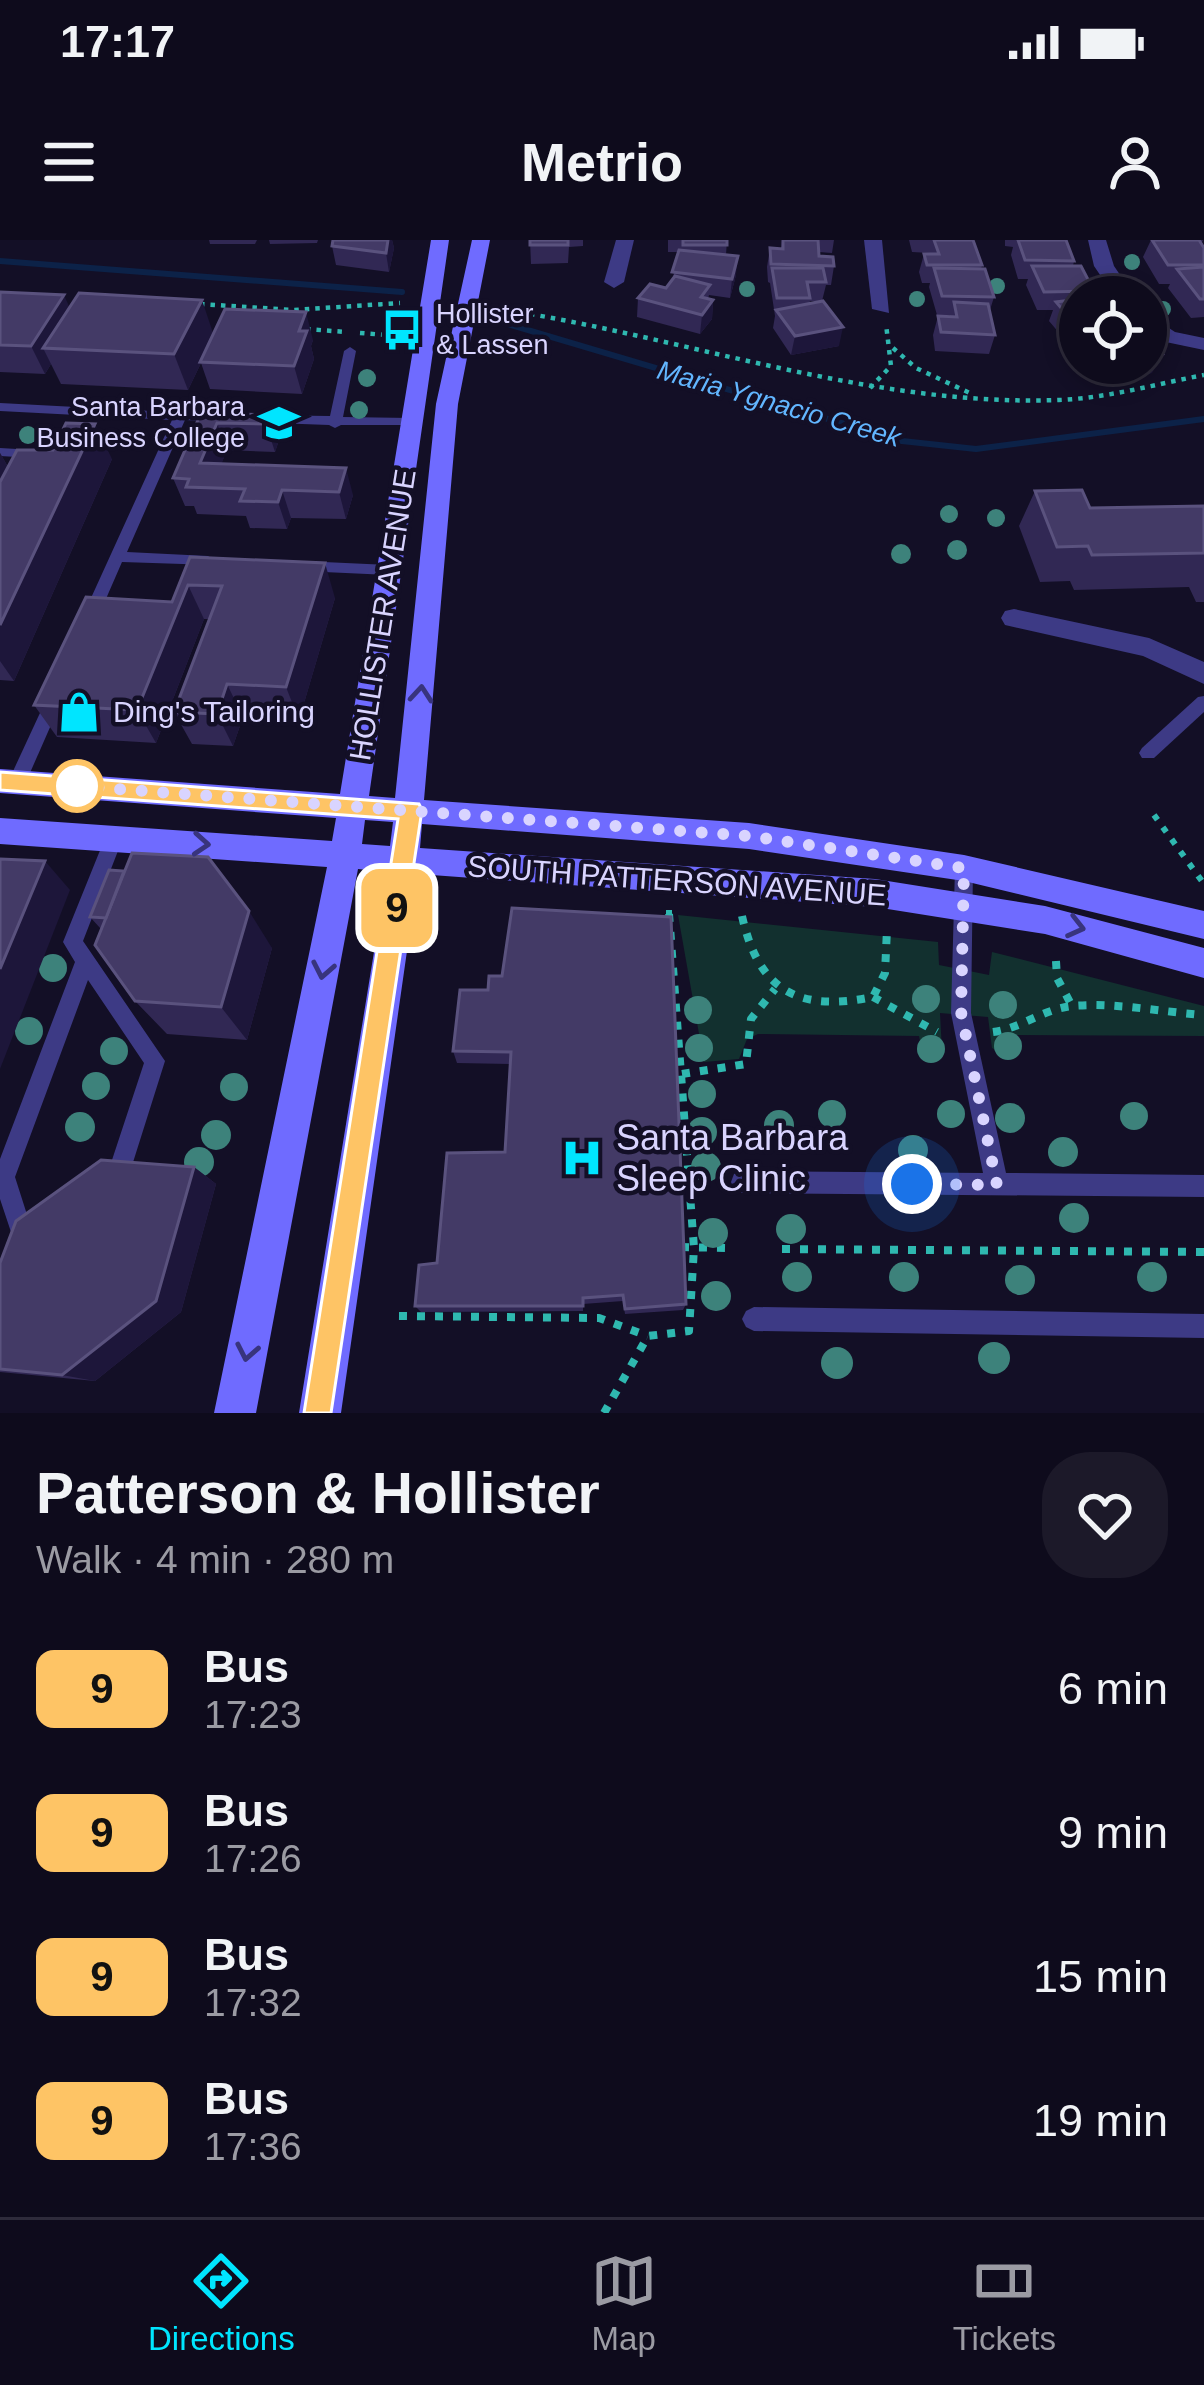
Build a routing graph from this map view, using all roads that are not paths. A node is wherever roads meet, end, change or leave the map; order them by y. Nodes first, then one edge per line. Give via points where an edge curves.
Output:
1 (440, 240) edge
2 (481, 240) edge
3 (626, 240) edge
4 (873, 240) edge
5 (1096, 240) edge
6 (1111, 276) edge
7 (614, 282) dead end
8 (882, 309) dead end
9 (1167, 336) edge
10 (1204, 344) edge
11 (350, 351) dead end
12 (0, 407) edge
13 (180, 416) junction
14 (411, 422) junction
15 (334, 424) junction
16 (0, 452) edge
17 (34, 454) edge
18 (117, 557) junction
19 (220, 562) edge
20 (282, 565) edge
21 (389, 570) junction
22 (94, 608) junction
23 (114, 609) edge
24 (1014, 618) dead end
25 (80, 641) edge
26 (1204, 674) edge
27 (63, 679) edge
28 (1204, 702) edge
29 (1148, 753) dead end
30 (9, 782) edge
31 (354, 805) junction
32 (411, 810) junction
33 (0, 831) edge
34 (114, 838) junction
35 (345, 855) junction
36 (404, 861) junction
37 (964, 868) junction
38 (961, 904) junction
39 (1204, 926) edge
40 (86, 960) junction
41 (1204, 963) edge
42 (742, 1182) dead end
43 (997, 1185) junction
44 (1204, 1186) edge
45 (80, 1190) edge
46 (24, 1226) edge
47 (754, 1319) dead end
48 (1204, 1326) edge
49 (235, 1413) edge
50 (320, 1413) edge

1 - 14 main road, HOLLISTER AVENUE via 414,334
32 -> 2 main road, HOLLISTER AVENUE via 447,404
3 - 7 street
4 - 8 street
5 - 6 street
9 - 10 street
11 - 15 lane
12 - 13 lane
13 - 15 lane
13 - 18 lane
14 - 15 lane
14 - 21 main road, HOLLISTER AVENUE
16 - 17 lane
18 - 19 lane
18 - 22 lane
20 - 21 lane
21 - 31 main road, HOLLISTER AVENUE
22 - 23 lane
22 - 25 lane
24 - 26 street via 1149,648
27 - 30 lane
28 - 29 lane
30 - 31 main road, SOUTH PATTERSON AVENUE
31 - 32 main road, SOUTH PATTERSON AVENUE
31 - 35 main road, HOLLISTER AVENUE
32 - 36 main road, HOLLISTER AVENUE
32 - 37 main road, SOUTH PATTERSON AVENUE via 749,836
33 - 34 main road, SOUTH PATTERSON AVENUE
34 -> 35 main road, SOUTH PATTERSON AVENUE
34 - 40 lane via 73,942
35 - 36 main road, SOUTH PATTERSON AVENUE
35 -> 49 main road, HOLLISTER AVENUE
36 - 38 main road, SOUTH PATTERSON AVENUE via 767,883
36 - 50 main road, HOLLISTER AVENUE
37 - 38 lane
37 - 39 main road, SOUTH PATTERSON AVENUE
38 -> 41 main road, SOUTH PATTERSON AVENUE
38 - 43 lane via 961,1012
40 - 45 lane via 155,1061 121,1167
40 - 46 lane via 4,1177
42 - 43 lane
43 - 44 lane
47 - 48 lane

